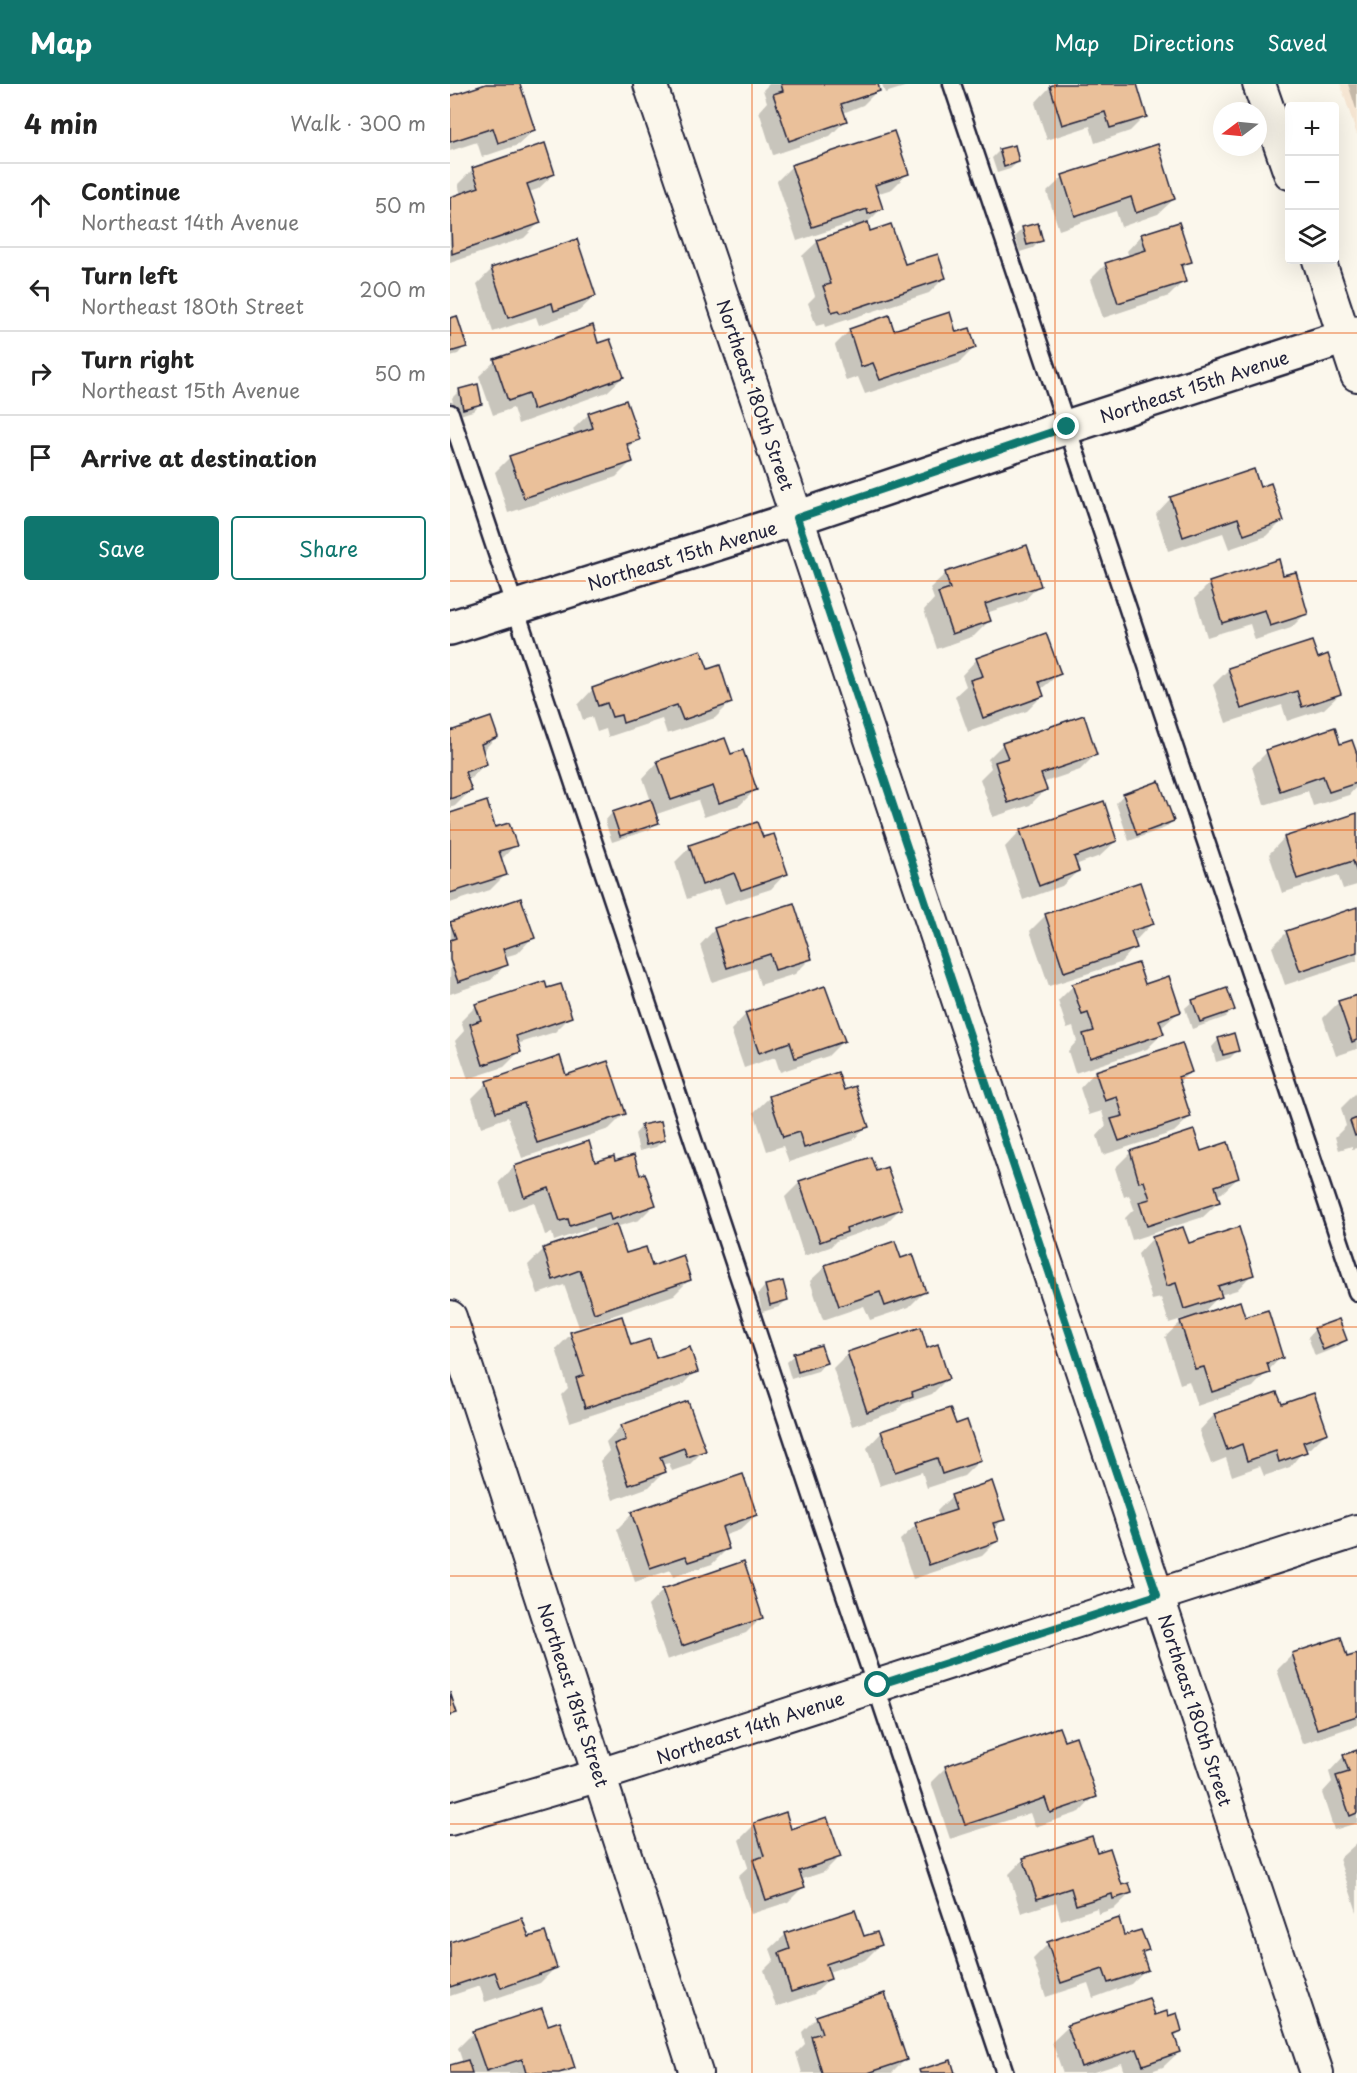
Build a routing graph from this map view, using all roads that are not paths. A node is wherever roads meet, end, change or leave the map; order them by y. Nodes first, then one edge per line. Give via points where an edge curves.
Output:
1 (650, 84) edge
2 (952, 84) edge
3 (1259, 84) edge
4 (1285, 159) edge
5 (1321, 264) edge
6 (1351, 335) edge
7 (1357, 375) edge
8 (450, 413) edge
9 (1067, 427) junction
10 (797, 518) junction
11 (517, 607) junction
12 (450, 628) edge
13 (1357, 1292) edge
14 (450, 1317) edge
15 (1357, 1531) edge
16 (1157, 1595) junction
17 (878, 1685) junction
18 (600, 1775) junction
19 (450, 1819) edge
20 (696, 2073) edge
21 (1005, 2073) edge
22 (1317, 2073) edge

1 - 10 street, Northeast 180th Street
2 - 9 lane
3 - 4 street
5 - 6 street
6 - 7 street
6 - 9 street, Northeast 15th Avenue
8 - 11 lane
9 - 10 street, Northeast 15th Avenue
9 - 13 lane
10 - 11 street, Northeast 15th Avenue
10 - 16 street, Northeast 180th Street
11 - 12 street, Northeast 15th Avenue
11 - 17 lane
14 - 18 street, Northeast 181st Street
15 - 16 street, Northeast 14th Avenue
16 - 17 street, Northeast 14th Avenue
16 - 22 street, Northeast 180th Street
17 - 18 street, Northeast 14th Avenue
17 - 21 lane
18 - 19 street, Northeast 14th Avenue
18 - 20 street, Northeast 181st Street

